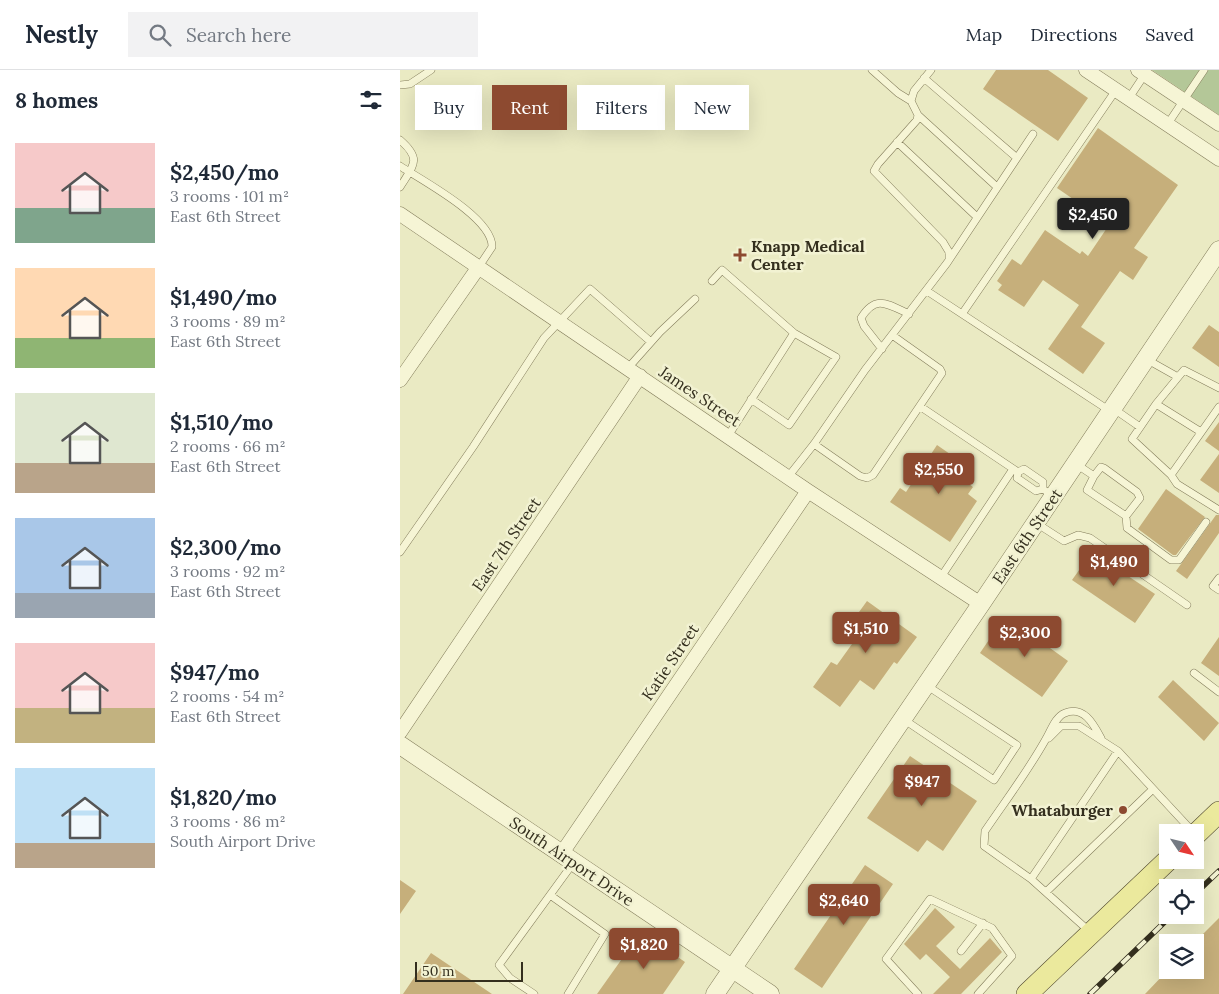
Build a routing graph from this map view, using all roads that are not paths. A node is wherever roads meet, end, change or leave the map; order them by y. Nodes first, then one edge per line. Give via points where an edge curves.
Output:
1 (431, 70) edge
2 (872, 70) edge
3 (931, 70) edge
4 (1086, 70) edge
5 (1204, 70) edge
6 (1144, 72) edge
7 (924, 78) junction
8 (400, 85) edge
9 (1116, 90) junction
10 (1129, 98) junction
11 (1184, 100) junction
12 (911, 101) junction
13 (918, 115) junction
14 (1219, 124) edge
15 (1167, 125) junction
16 (1033, 134) dead end
17 (400, 140) edge
18 (897, 142) junction
19 (1017, 158) junction
20 (1219, 159) edge
21 (400, 166) edge
22 (410, 172) junction
23 (400, 187) edge
24 (997, 187) junction
25 (400, 214) edge
26 (977, 217) junction
27 (1219, 250) edge
28 (949, 258) junction
29 (478, 268) junction
30 (712, 281) dead end
31 (927, 291) junction
32 (695, 298) dead end
33 (909, 314) junction
34 (962, 314) junction
35 (560, 322) junction
36 (794, 333) junction
37 (892, 335) junction
38 (651, 342) junction
39 (882, 349) junction
40 (1146, 359) junction
41 (628, 368) junction
42 (640, 376) junction
43 (1178, 377) junction
44 (400, 380) edge
45 (1219, 388) edge
46 (751, 399) junction
47 (1156, 404) junction
48 (920, 407) junction
49 (1219, 408) edge
50 (1112, 410) junction
51 (1140, 427) junction
52 (1201, 432) junction
53 (728, 436) junction
54 (814, 444) junction
55 (1076, 464) junction
56 (1016, 471) junction
57 (1094, 476) junction
58 (1171, 476) junction
59 (788, 477) junction
60 (808, 491) junction
61 (1048, 493) junction
62 (1219, 510) edge
63 (1126, 516) junction
64 (1206, 522) dead end
65 (1036, 523) junction
66 (400, 552) edge
67 (941, 577) junction
68 (1219, 578) edge
69 (1219, 590) edge
70 (982, 604) junction
71 (1187, 605) dead end
72 (1194, 673) dead end
73 (926, 685) junction
74 (1219, 692) edge
75 (902, 719) junction
76 (400, 732) edge
77 (1101, 738) junction
78 (1043, 744) junction
79 (400, 745) edge
80 (1118, 752) junction
81 (1152, 789) junction
82 (1219, 812) edge
83 (1185, 824) edge
84 (1204, 825) edge
85 (568, 858) junction
86 (1159, 869) edge
87 (1031, 879) junction
88 (1046, 892) junction
89 (550, 895) junction
90 (982, 923) junction
91 (1091, 933) junction
92 (961, 951) dead end
93 (732, 969) junction
94 (534, 994) edge
95 (568, 994) edge
96 (715, 994) edge
97 (770, 994) edge
98 (918, 994) edge
99 (978, 994) edge
100 (1027, 994) edge

1 - 8 lane via 410,84
2 - 12 lane
3 - 7 lane
4 - 9 street
5 - 11 lane
6 - 10 lane
6 - 11 street
7 - 12 lane
7 - 19 lane
9 - 10 street
9 - 34 lane
10 - 15 street
11 - 14 street
11 - 15 lane
12 - 13 lane
13 - 18 lane
13 - 24 lane
15 - 20 street
16 - 19 lane
17 - 22 lane via 414,153
18 - 26 lane
18 - 28 lane via 874,168 876,175 943,242
19 - 24 lane
21 - 22 lane
22 - 23 lane
22 - 29 lane via 483,224 490,234 492,247
24 - 26 lane
25 - 29 street, James Street
26 - 28 lane
27 - 40 street, East 6th Street
28 - 31 lane
29 - 35 street, James Street
29 - 44 street
30 - 36 lane via 722,270
31 - 33 lane
31 - 34 lane
32 - 38 lane
33 - 37 lane
33 - 39 lane via 876,303 866,310 861,318 864,326
34 - 50 lane
35 - 38 lane via 590,289
35 - 41 street, James Street
35 - 66 lane via 544,338
36 - 46 lane
36 - 46 lane via 836,357 789,425
37 - 39 lane
37 - 48 lane via 942,373
38 - 41 lane
39 - 54 lane
40 - 43 lane
40 - 50 street, East 6th Street
41 - 42 street, James Street
42 - 53 street, James Street
42 - 76 street, East 7th Street
43 - 45 lane via 1184,370
43 - 47 lane
46 - 53 lane
47 - 51 lane
47 - 52 lane
48 - 54 lane via 867,478
48 - 56 lane
49 - 52 lane
50 - 51 lane
50 - 55 street, East 6th Street
51 - 58 lane via 1132,439
52 - 58 lane
53 - 59 street, James Street
54 - 59 lane
55 - 57 lane
55 - 61 street, East 6th Street
56 - 61 lane via 1017,478 1036,491
56 - 61 lane via 1024,469 1043,482
56 - 67 lane
57 - 63 lane via 1087,490
57 - 63 lane via 1104,468 1137,492 1140,498
58 - 62 lane via 1177,484
59 - 60 street, James Street
60 - 67 street, James Street
60 - 85 street, Katie Street
61 - 65 street, East 6th Street
63 - 64 lane via 1127,528 1132,533 1175,562 1180,560
65 - 70 street, East 6th Street
65 - 71 lane via 1064,541 1078,535 1090,538
67 - 70 street, James Street
68 - 69 lane via 1213,586
70 - 73 street, East 6th Street
72 - 74 lane
73 - 75 street, East 6th Street
73 - 75 lane via 1018,745 994,780
75 - 93 street, East 6th Street
77 - 78 lane via 1078,726 1061,726
77 - 78 lane via 1092,720 1077,711 1064,713 1057,719
77 - 80 lane
78 - 87 lane via 985,831 984,846
79 - 85 street, South Airport Drive
80 - 81 lane
80 - 87 lane
81 - 83 lane
81 - 88 lane
82 - 84 main road
85 - 89 lane
85 - 93 street, South Airport Drive
86 - 91 main road
87 - 88 lane
88 - 91 lane
89 - 94 lane via 498,965 510,978
89 - 95 lane via 605,934
90 - 92 lane
90 - 98 lane via 930,899 886,959
90 - 99 lane via 992,928 1012,956
91 - 100 main road
93 - 96 street, East 6th Street
93 - 97 street, South Airport Drive

